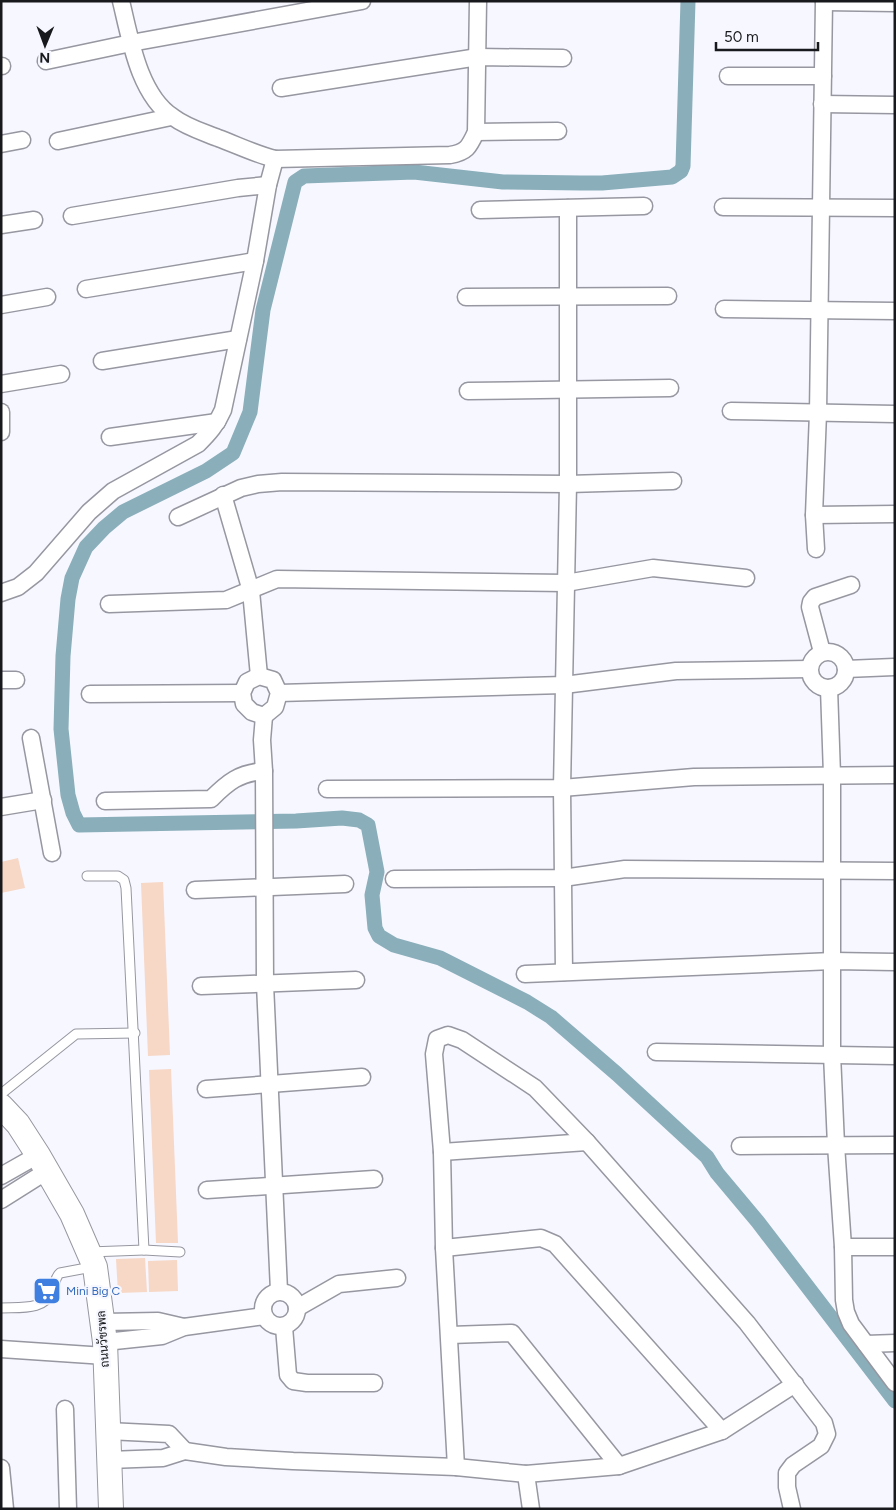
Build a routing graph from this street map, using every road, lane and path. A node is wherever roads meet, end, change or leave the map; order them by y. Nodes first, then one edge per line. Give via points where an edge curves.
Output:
1 (122, 1) edge
2 (362, 1) edge
3 (478, 1) edge
4 (824, 2) edge
5 (895, 3) edge
6 (131, 43) junction
7 (478, 57) junction
8 (563, 58) dead end
9 (46, 61) dead end
10 (728, 76) dead end
11 (823, 76) junction
12 (281, 88) dead end
13 (822, 104) junction
14 (895, 106) edge
15 (171, 117) junction
16 (558, 131) dead end
17 (476, 132) junction
18 (22, 140) dead end
19 (58, 141) dead end
20 (1, 144) edge
21 (275, 159) junction
22 (268, 185) junction
23 (644, 206) dead end
24 (723, 207) dead end
25 (568, 208) junction
26 (821, 208) junction
27 (895, 208) edge
28 (480, 210) dead end
29 (72, 216) dead end
30 (34, 220) dead end
31 (1, 225) edge
32 (255, 262) junction
33 (86, 289) dead end
34 (668, 296) dead end
35 (47, 297) dead end
36 (466, 297) dead end
37 (568, 297) junction
38 (1, 305) edge
39 (724, 309) dead end
40 (819, 311) junction
41 (895, 311) edge
42 (238, 339) junction
43 (102, 361) dead end
44 (61, 374) dead end
45 (1, 384) edge
46 (670, 388) dead end
47 (567, 389) junction
48 (468, 391) dead end
49 (731, 411) dead end
50 (1, 412) edge
51 (818, 413) junction
52 (895, 414) edge
53 (217, 422) junction
54 (1, 432) edge
55 (110, 437) dead end
56 (673, 481) dead end
57 (568, 484) junction
58 (223, 494) junction
59 (895, 514) edge
60 (814, 515) junction
61 (178, 517) dead end
62 (816, 549) dead end
63 (746, 578) dead end
64 (566, 583) junction
65 (851, 585) dead end
66 (251, 591) junction
67 (1, 593) edge
68 (109, 604) dead end
69 (822, 652) junction
70 (894, 667) edge
71 (809, 669) junction
72 (846, 669) junction
73 (259, 676) junction
74 (564, 685) junction
75 (829, 688) junction
76 (242, 693) junction
77 (279, 693) junction
78 (90, 694) dead end
79 (264, 716) junction
80 (32, 738) dead end
81 (264, 771) junction
82 (832, 775) junction
83 (895, 776) edge
84 (562, 788) junction
85 (327, 789) dead end
86 (43, 800) junction
87 (105, 801) dead end
88 (1, 807) edge
89 (52, 853) dead end
90 (832, 871) junction
91 (895, 871) edge
92 (88, 876) dead end
93 (563, 878) junction
94 (394, 879) dead end
95 (345, 884) dead end
96 (266, 886) junction
97 (195, 890) dead end
98 (833, 962) junction
99 (895, 962) edge
100 (564, 972) junction
101 (525, 974) dead end
102 (356, 980) dead end
103 (265, 984) junction
104 (201, 986) dead end
105 (135, 1032) junction
106 (656, 1052) dead end
107 (832, 1054) junction
108 (895, 1056) edge
109 (362, 1077) dead end
110 (269, 1083) junction
111 (206, 1089) dead end
112 (1, 1094) edge
113 (1, 1106) edge
114 (587, 1142) junction
115 (836, 1145) junction
116 (895, 1145) edge
117 (740, 1146) dead end
118 (442, 1152) junction
119 (43, 1163) junction
120 (1, 1176) edge
121 (374, 1179) dead end
122 (274, 1185) junction
123 (207, 1190) dead end
124 (1, 1200) edge
125 (843, 1247) junction
126 (895, 1247) edge
127 (444, 1248) junction
128 (144, 1250) junction
129 (180, 1252) dead end
130 (92, 1260) junction
131 (397, 1278) dead end
132 (279, 1291) junction
133 (1, 1308) edge
134 (297, 1308) junction
135 (264, 1316) junction
136 (284, 1327) junction
137 (450, 1335) junction
138 (105, 1340) junction
139 (895, 1343) edge
140 (866, 1344) junction
141 (1, 1349) edge
142 (374, 1382) dead end
143 (895, 1383) edge
144 (795, 1384) junction
145 (65, 1409) dead end
146 (108, 1431) junction
147 (722, 1431) junction
148 (185, 1451) junction
149 (109, 1460) junction
150 (619, 1466) junction
151 (456, 1467) junction
152 (1, 1468) edge
153 (526, 1474) junction
154 (5, 1509) edge
155 (68, 1509) edge
156 (111, 1509) edge
157 (532, 1509) edge
158 (792, 1509) edge

1 - 6 street
2 - 6 street
3 - 7 street
4 - 5 street
4 - 11 street
6 - 9 street
6 - 15 street via 153,98
7 - 8 street
7 - 12 street
7 - 17 street
10 - 11 street
11 - 13 street
13 - 14 street
13 - 26 street
15 - 19 street
15 - 21 street
16 - 17 street
17 - 21 street via 470,146 462,153 450,155
18 - 20 street
21 - 22 street
22 - 29 street
22 - 32 street
23 - 25 street
24 - 26 street
25 - 28 street
25 - 37 street
26 - 27 street
26 - 40 street
30 - 31 street
32 - 33 street
32 - 42 street
34 - 37 street
35 - 38 street
36 - 37 street
37 - 47 street
39 - 40 street
40 - 41 street
40 - 51 street
42 - 43 street
42 - 53 street via 223,410
44 - 45 street
46 - 47 street
47 - 48 street
47 - 57 street
49 - 51 street
50 - 54 street
51 - 52 street
51 - 60 street
53 - 55 street
53 - 67 street via 198,444 113,491 89,512 36,573 18,587
56 - 57 street
57 - 58 street via 282,482 258,484
57 - 64 street
58 - 61 street
58 - 66 street
59 - 60 street
60 - 62 street
63 - 64 street via 653,568
64 - 66 street via 277,579
64 - 74 street
65 - 69 street via 815,597 810,602
66 - 68 street via 226,600
66 - 73 street
69 - 71 street via 813,659
69 - 72 street via 838,654
70 - 72 street
71 - 74 street via 676,671
71 - 75 street via 815,683
72 - 75 street via 842,682
73 - 76 street via 247,682
73 - 77 street via 273,680
74 - 77 street
74 - 84 street
75 - 82 street
76 - 78 street
76 - 79 street via 244,704 252,712
77 - 79 street via 275,707
79 - 81 street
80 - 86 street
81 - 87 street via 250,772 232,780 211,799
81 - 96 street
82 - 83 street
82 - 84 street via 694,777
82 - 90 street
84 - 85 street
84 - 93 street
86 - 88 street
86 - 89 street
90 - 91 street
90 - 93 street via 625,869
90 - 98 street
92 - 105 lane via 118,876 124,880
93 - 94 street
93 - 100 street
95 - 96 street
96 - 97 street
96 - 103 street
98 - 99 street
98 - 100 street
98 - 107 street
100 - 101 street
102 - 103 street
103 - 104 street
103 - 110 street
105 - 112 lane via 76,1034
105 - 128 lane
106 - 107 street
107 - 108 street
107 - 115 street
109 - 110 street
110 - 111 street
110 - 122 street
113 - 119 street, ถนนวัชรพล via 18,1124
114 - 118 street
114 - 118 street via 536,1088 462,1040 448,1035 437,1039 434,1054
114 - 144 street via 747,1323
115 - 116 street
115 - 117 street
115 - 125 street
118 - 127 street
119 - 120 street
119 - 124 street
119 - 130 street, ถนนวัชรพล via 72,1214
121 - 122 street
122 - 123 street
122 - 132 street
125 - 126 street
125 - 140 street via 846,1312
127 - 137 street
127 - 147 street via 541,1238 555,1244
128 - 129 lane
128 - 130 lane
130 - 133 lane via 57,1275 46,1302 34,1307
130 - 138 street, ถนนวัชรพล
131 - 134 street via 339,1284
132 - 134 street via 291,1295
132 - 135 street via 267,1296 262,1305
134 - 136 street via 296,1316
135 - 136 street via 270,1325
135 - 138 street via 184,1326 158,1321
136 - 142 street via 288,1375 293,1381
137 - 150 street via 512,1333
137 - 151 street
138 - 141 street
138 - 146 street, ถนนวัชรพล
139 - 140 street
140 - 143 street
144 - 147 street
144 - 158 street via 824,1423 827,1434 821,1446 793,1465 787,1473
145 - 155 street
146 - 148 street via 169,1434
146 - 149 street, ถนนวัชรพล
147 - 150 street
148 - 149 street via 163,1458
148 - 151 street via 293,1461
149 - 156 street, ถนนวัชรพล
150 - 153 street
151 - 153 street
152 - 154 street
153 - 157 street

